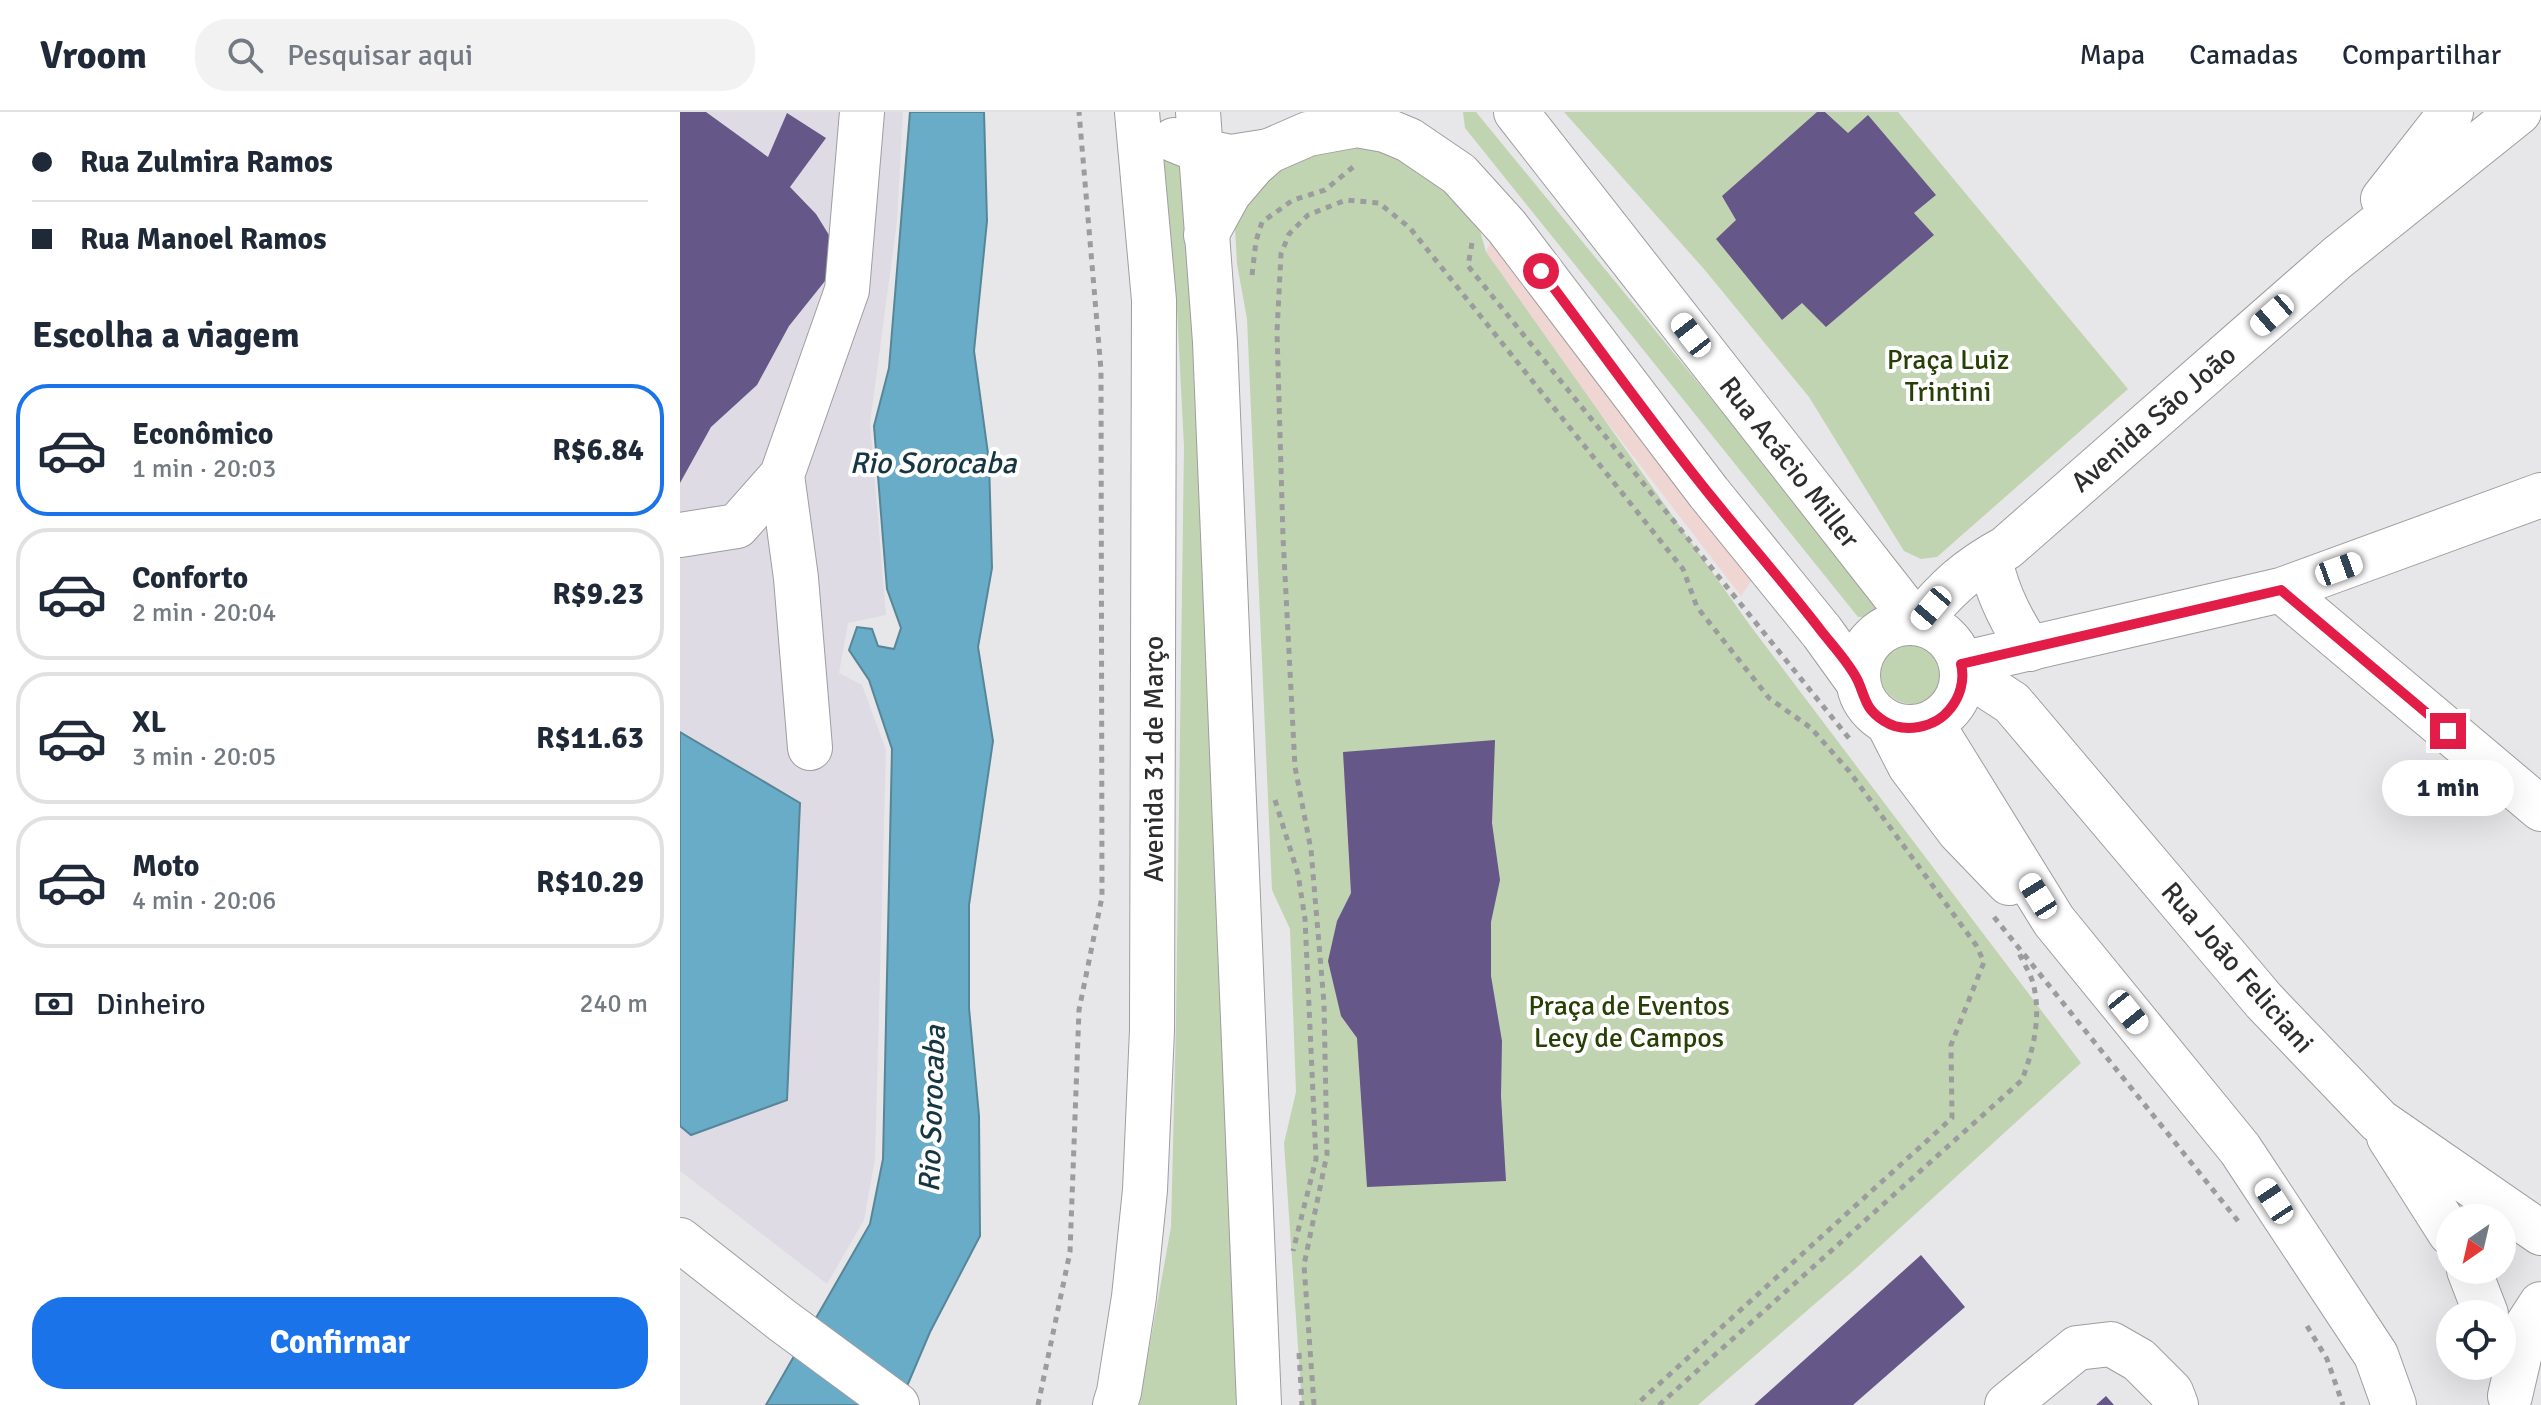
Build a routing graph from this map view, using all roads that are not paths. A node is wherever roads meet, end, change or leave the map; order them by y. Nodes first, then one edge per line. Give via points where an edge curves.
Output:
1 (862, 112) edge
2 (1137, 112) edge
3 (1516, 112) edge
4 (2451, 112) edge
5 (2519, 112) edge
6 (1393, 125) edge
7 (1199, 132) edge
8 (1269, 151) junction
9 (1206, 235) junction
10 (2337, 258) junction
11 (782, 475) junction
12 (2541, 495) edge
13 (680, 535) edge
14 (1999, 560) junction
15 (2281, 590) junction
16 (1940, 643) junction
17 (2030, 649) junction
18 (1858, 682) junction
19 (1932, 724) junction
20 (1872, 735) junction
21 (810, 748) dead end
22 (2541, 809) edge
23 (2054, 921) junction
24 (2379, 1121) junction
25 (2436, 1211) edge
26 (2541, 1233) edge
27 (680, 1240) edge
28 (2541, 1304) edge
29 (2508, 1389) edge
30 (897, 1405) edge
31 (1115, 1405) edge
32 (1259, 1405) edge
33 (2007, 1405) edge
34 (2176, 1405) edge
35 (2394, 1405) edge

1 - 11 main road via 847,290
2 - 7 main road via 1168,138
2 - 31 main road, Avenida 31 de Março via 1154,300 1152,1030 1145,1190
3 - 16 main road, Rua Acácio Miller
4 - 10 main road, Avenida São João
5 - 10 main road, Avenida São João
6 - 8 main road via 1308,134
6 - 18 main road via 1459,174 1507,227
7 - 8 main road via 1231,157
7 - 9 main road
8 - 9 main road via 1229,193
9 - 32 main road via 1215,342
10 - 14 main road, Avenida São João
11 - 13 main road via 737,526
11 - 21 main road
12 - 15 main road
14 - 16 main road, Avenida São João via 1974,565 1943,593
14 - 17 main road via 2000,596
15 - 17 main road
15 - 22 main road
16 - 17 main road
16 - 18 main road via 1900,623 1886,629 1863,651
16 - 19 main road via 1962,687 1956,702
16 - 24 main road, Rua João Feliciani via 2012,703 2264,1001
18 - 20 main road via 1871,711
19 - 20 main road
19 - 23 main road
20 - 23 main road via 1910,766 1959,831
23 - 35 main road via 2240,1149 2376,1355
24 - 25 main road
24 - 26 main road, Rua João Feliciani
27 - 30 main road
28 - 29 main road via 2526,1327
33 - 34 main road via 2077,1348 2111,1344 2139,1360 2171,1392

